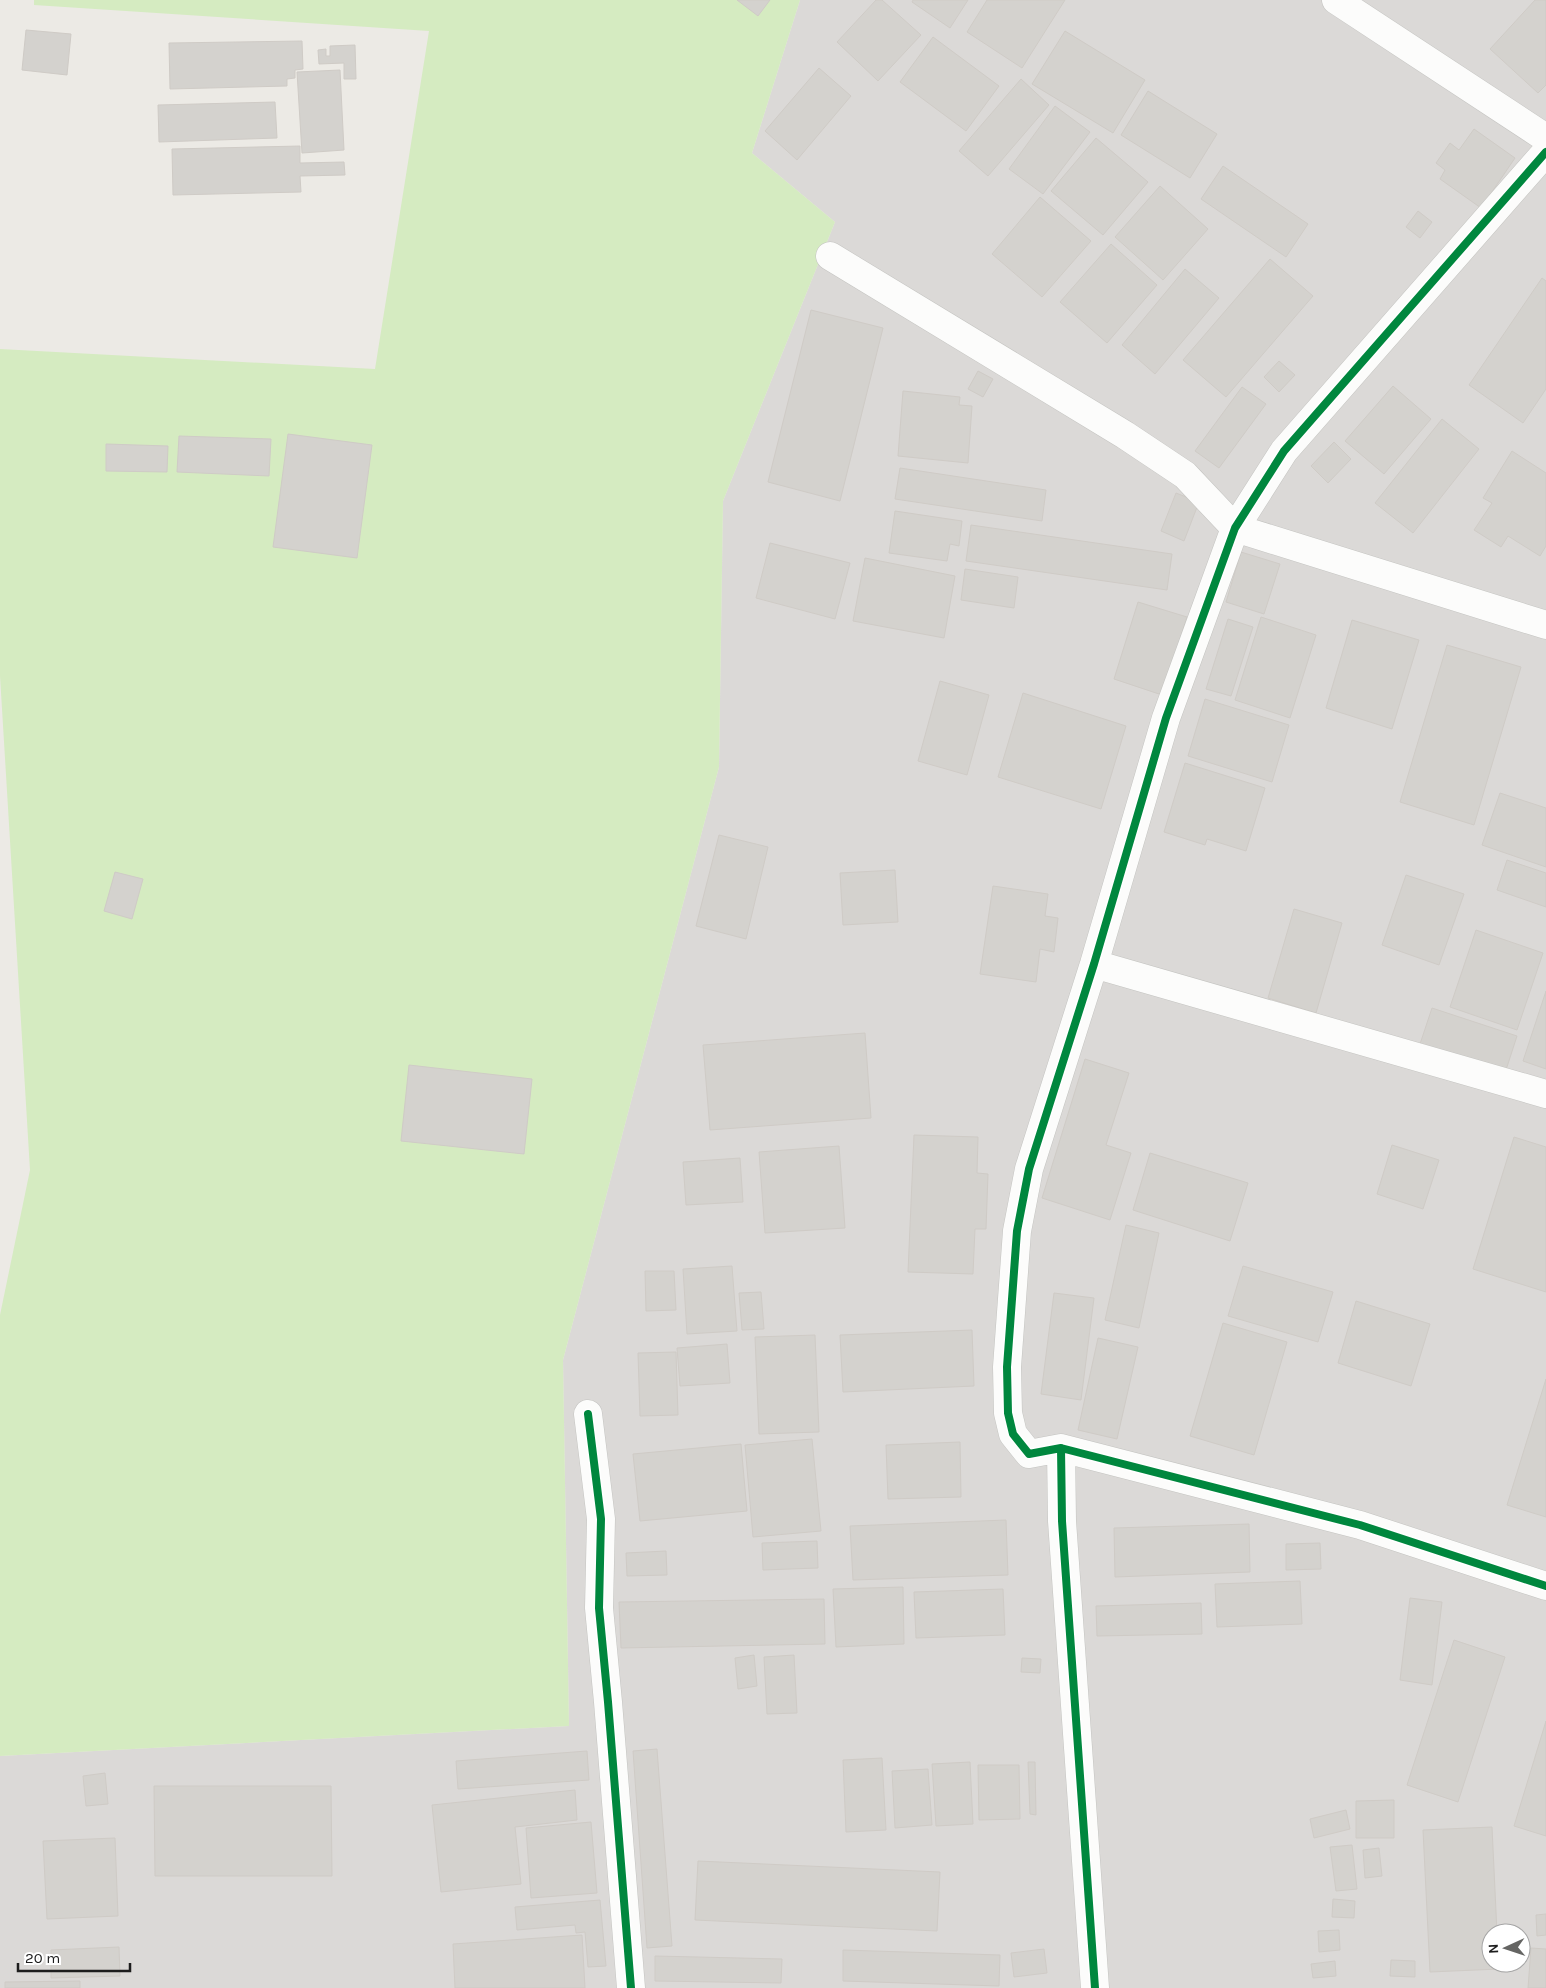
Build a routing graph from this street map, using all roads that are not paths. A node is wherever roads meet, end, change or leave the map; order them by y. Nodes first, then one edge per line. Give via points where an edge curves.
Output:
1 (1336, 0) edge
2 (1546, 138) edge
3 (1546, 152) edge
4 (830, 256) dead end
5 (1235, 528) junction
6 (1546, 626) edge
7 (1094, 964) junction
8 (1546, 1094) edge
9 (588, 1414) dead end
10 (1061, 1448) junction
11 (1546, 1586) edge
12 (631, 1988) edge
13 (1095, 1988) edge

1 - 2 street
3 - 5 street via 1284,451
4 - 5 street via 1185,475
5 - 6 street
5 - 7 street via 1166,718
7 - 8 street
7 - 10 street via 1029,1169 1017,1231 1008,1358 1008,1413 1013,1434 1029,1454
9 - 12 street via 601,1519 599,1608
10 - 11 street via 1360,1525
10 - 13 street via 1062,1521

